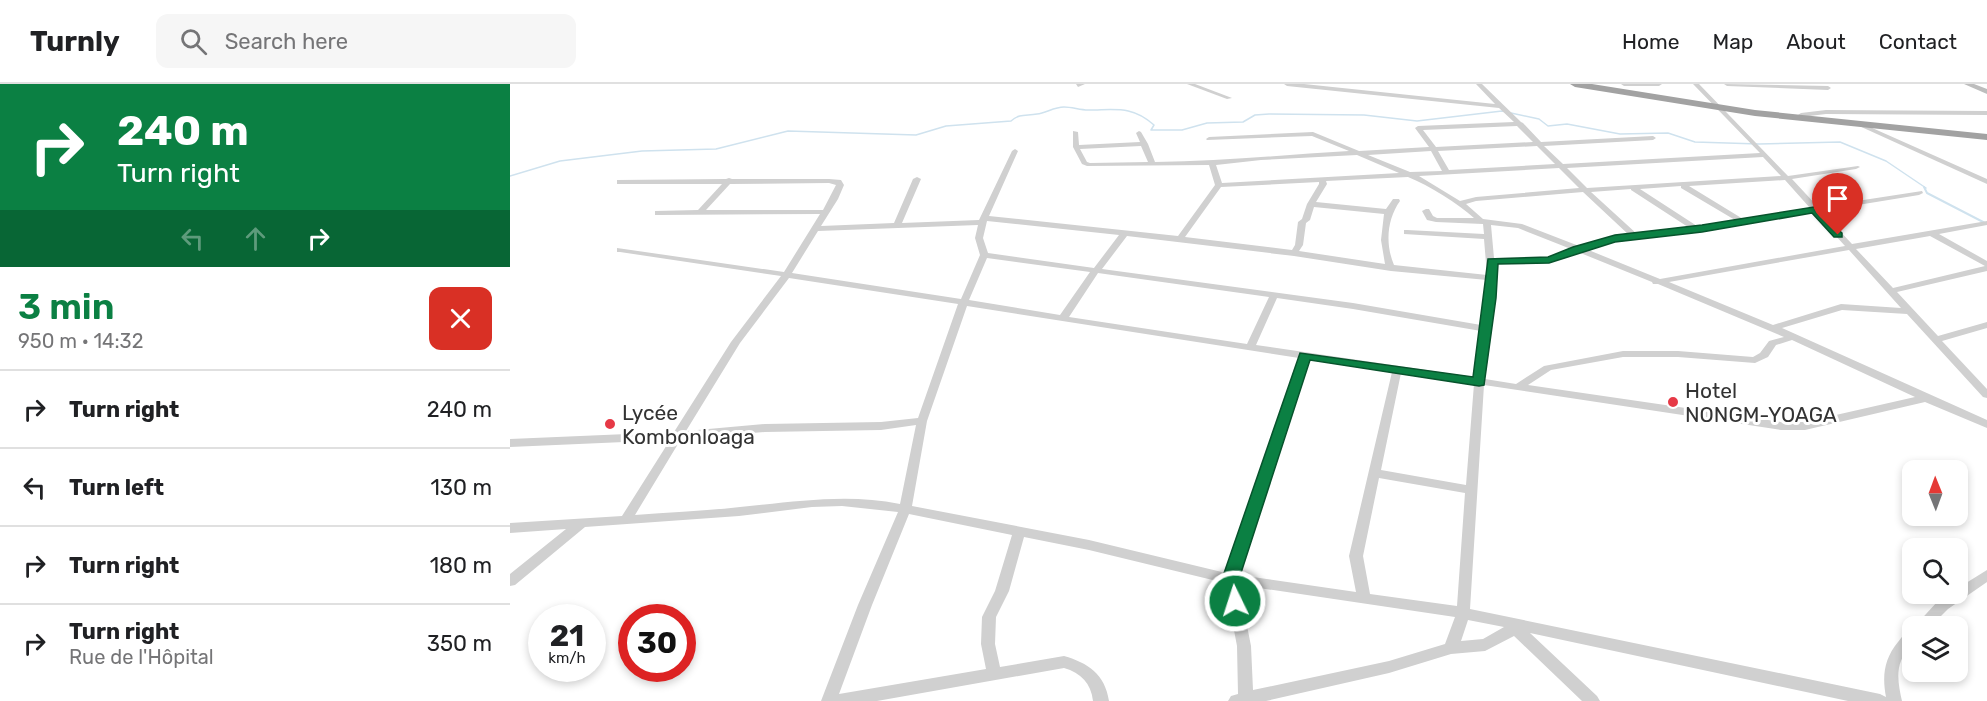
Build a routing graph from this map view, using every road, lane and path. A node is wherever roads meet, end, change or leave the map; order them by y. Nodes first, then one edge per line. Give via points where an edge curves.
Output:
1 (1190, 84) edge
2 (1287, 84) edge
3 (1479, 84) edge
4 (1575, 84) edge
5 (1592, 84) edge
6 (1624, 84) edge
7 (1659, 84) edge
8 (1696, 84) edge
9 (1727, 84) edge
10 (1968, 84) edge
11 (1828, 88) dead end
12 (1987, 92) edge
13 (1229, 98) dead end
14 (1499, 106) junction
15 (1716, 106) junction
16 (1987, 113) edge
17 (1801, 115) junction
18 (1521, 124) junction
19 (1859, 124) junction
20 (1075, 132) dead end
21 (1139, 133) dead end
22 (1987, 135) edge
23 (1653, 138) dead end
24 (1209, 139) dead end
25 (1144, 144) junction
26 (1539, 144) junction
27 (1076, 147) junction
28 (1433, 148) junction
29 (1015, 151) dead end
30 (1357, 153) junction
31 (1764, 155) junction
32 (1212, 163) junction
33 (1152, 164) junction
34 (1562, 166) junction
35 (1856, 167) dead end
36 (1446, 172) junction
37 (1409, 175) junction
38 (1785, 178) junction
39 (729, 180) junction
40 (916, 180) dead end
41 (1322, 180) junction
42 (620, 182) dead end
43 (1987, 182) edge
44 (1219, 185) junction
45 (1684, 186) junction
46 (1634, 188) junction
47 (1585, 190) junction
48 (1919, 193) dead end
49 (1396, 201) dead end
50 (1311, 204) junction
51 (1458, 204) junction
52 (1814, 210) junction
53 (1426, 211) dead end
54 (826, 212) junction
55 (1388, 212) junction
56 (658, 213) dead end
57 (700, 213) junction
58 (983, 220) junction
59 (1741, 221) junction
60 (1484, 222) junction
61 (1984, 224) edge
62 (897, 225) junction
63 (816, 229) junction
64 (1696, 229) junction
65 (1407, 232) dead end
66 (1930, 232) junction
67 (1125, 233) junction
68 (1635, 236) junction
69 (1489, 237) junction
70 (1180, 239) junction
71 (1850, 247) junction
72 (1577, 249) junction
73 (620, 250) dead end
74 (1294, 253) junction
75 (984, 255) junction
76 (1492, 261) junction
77 (1987, 266) edge
78 (1391, 268) junction
79 (1097, 270) junction
80 (786, 275) junction
81 (1492, 278) junction
82 (1656, 282) junction
83 (1891, 291) junction
84 (1274, 296) junction
85 (963, 304) junction
86 (1908, 311) junction
87 (1064, 318) junction
88 (1987, 325) edge
89 (1773, 328) junction
90 (1487, 329) junction
91 (1794, 337) junction
92 (1937, 339) junction
93 (1250, 347) junction
94 (1305, 356) junction
95 (1397, 370) junction
96 (1479, 382) junction
97 (1518, 387) junction
98 (1986, 393) edge
99 (1926, 398) junction
100 (922, 421) junction
101 (1987, 424) edge
102 (676, 436) junction
103 (510, 443) edge
104 (1375, 473) junction
105 (1472, 490) junction
106 (905, 508) junction
107 (625, 521) junction
108 (582, 523) junction
109 (510, 528) edge
110 (1019, 533) junction
111 (1987, 575) edge
112 (1231, 579) junction
113 (510, 580) edge
114 (1364, 597) junction
115 (1463, 613) junction
116 (1932, 616) edge
117 (1514, 627) junction
118 (1902, 647) edge
119 (1451, 648) junction
120 (994, 673) junction
121 (1576, 687) junction
122 (1243, 700) edge
123 (829, 701) edge
124 (838, 701) edge
125 (1101, 701) edge
126 (1585, 701) edge
127 (1592, 701) edge
128 (1880, 701) edge
129 (1894, 701) edge

1 - 13 street
2 - 14 street
3 - 14 street
4 - 15 highway
5 - 15 highway
6 - 7 street
8 - 15 street
9 - 11 street
10 - 12 main road
14 - 18 street
15 - 17 highway
15 - 19 highway
15 - 31 street
16 - 17 street
17 - 22 highway
18 - 26 street
18 - 28 street via 1418,129
19 - 22 highway
19 - 43 street
20 - 27 street
21 - 25 street
23 - 26 street
24 - 30 street via 1313,134
25 - 27 street
25 - 33 street
26 - 28 street
26 - 34 street
27 - 33 street via 1086,165
28 - 30 street
28 - 36 street
29 - 58 street
30 - 32 street
30 - 37 street
31 - 34 street
31 - 38 street
32 - 33 street
32 - 44 street
34 - 36 street
34 - 47 street
35 - 38 street
36 - 37 street
37 - 41 street
37 - 51 street
38 - 45 street
38 - 52 street
39 - 42 street
39 - 54 street via 838,182 840,189
39 - 57 street
40 - 62 street
41 - 44 street
41 - 50 street
44 - 70 street
45 - 46 street
45 - 59 street
46 - 47 street
46 - 64 street
47 - 51 street
47 - 68 street
48 - 52 street
49 - 55 street
50 - 55 street
50 - 74 street
51 - 60 street
52 - 59 street
52 - 71 street
53 - 60 street via 1436,220
54 - 57 street
54 - 63 street
55 - 78 street via 1384,241
56 - 57 street
58 - 62 street
58 - 67 street
58 - 75 street via 979,235
59 - 64 street
60 - 69 street
60 - 72 street via 1519,226
61 - 66 street
62 - 63 street
63 - 80 street
64 - 68 street
65 - 69 street
66 - 71 street
66 - 77 street
67 - 70 street
67 - 79 street
68 - 72 street
69 - 76 street
70 - 74 street
71 - 82 street
71 - 83 street
72 - 76 street via 1549,260
72 - 82 street
73 - 80 street
74 - 78 street
75 - 79 street
75 - 85 street
76 - 81 street
77 - 83 street
78 - 81 street
79 - 84 street
79 - 87 street
80 - 85 street
80 - 102 street via 736,342
81 - 90 street
82 - 89 street
83 - 86 street
84 - 90 street
84 - 93 street
85 - 87 street
85 - 100 street
86 - 89 street via 1841,307
86 - 92 street
87 - 93 street
88 - 92 street
89 - 91 street
90 - 96 street
91 - 97 street via 1772,343 1764,356 1755,360 1623,354 1548,368
91 - 99 street
92 - 98 street
93 - 94 street
94 - 95 street
94 - 112 street
95 - 96 street
95 - 104 street
96 - 97 street
96 - 105 street
97 - 99 street via 1789,427
99 - 101 street
100 - 102 street
100 - 106 street
102 - 103 street
102 - 107 street
104 - 105 street
104 - 114 street via 1356,556
105 - 115 street
106 - 107 street via 842,502
106 - 110 street
106 - 123 street
107 - 108 street
108 - 109 street
108 - 113 street
110 - 112 street via 1089,545
110 - 120 street via 1002,591 989,617 988,644
111 - 116 street
112 - 114 street
112 - 122 street via 1244,646
114 - 115 street
115 - 117 street
115 - 119 street
117 - 119 street via 1485,645
117 - 121 street
117 - 128 street
118 - 129 street via 1891,663 1889,677
119 - 122 street via 1389,667
120 - 124 street
120 - 125 street via 1054,663 1076,665 1098,683
121 - 126 street
121 - 127 street

